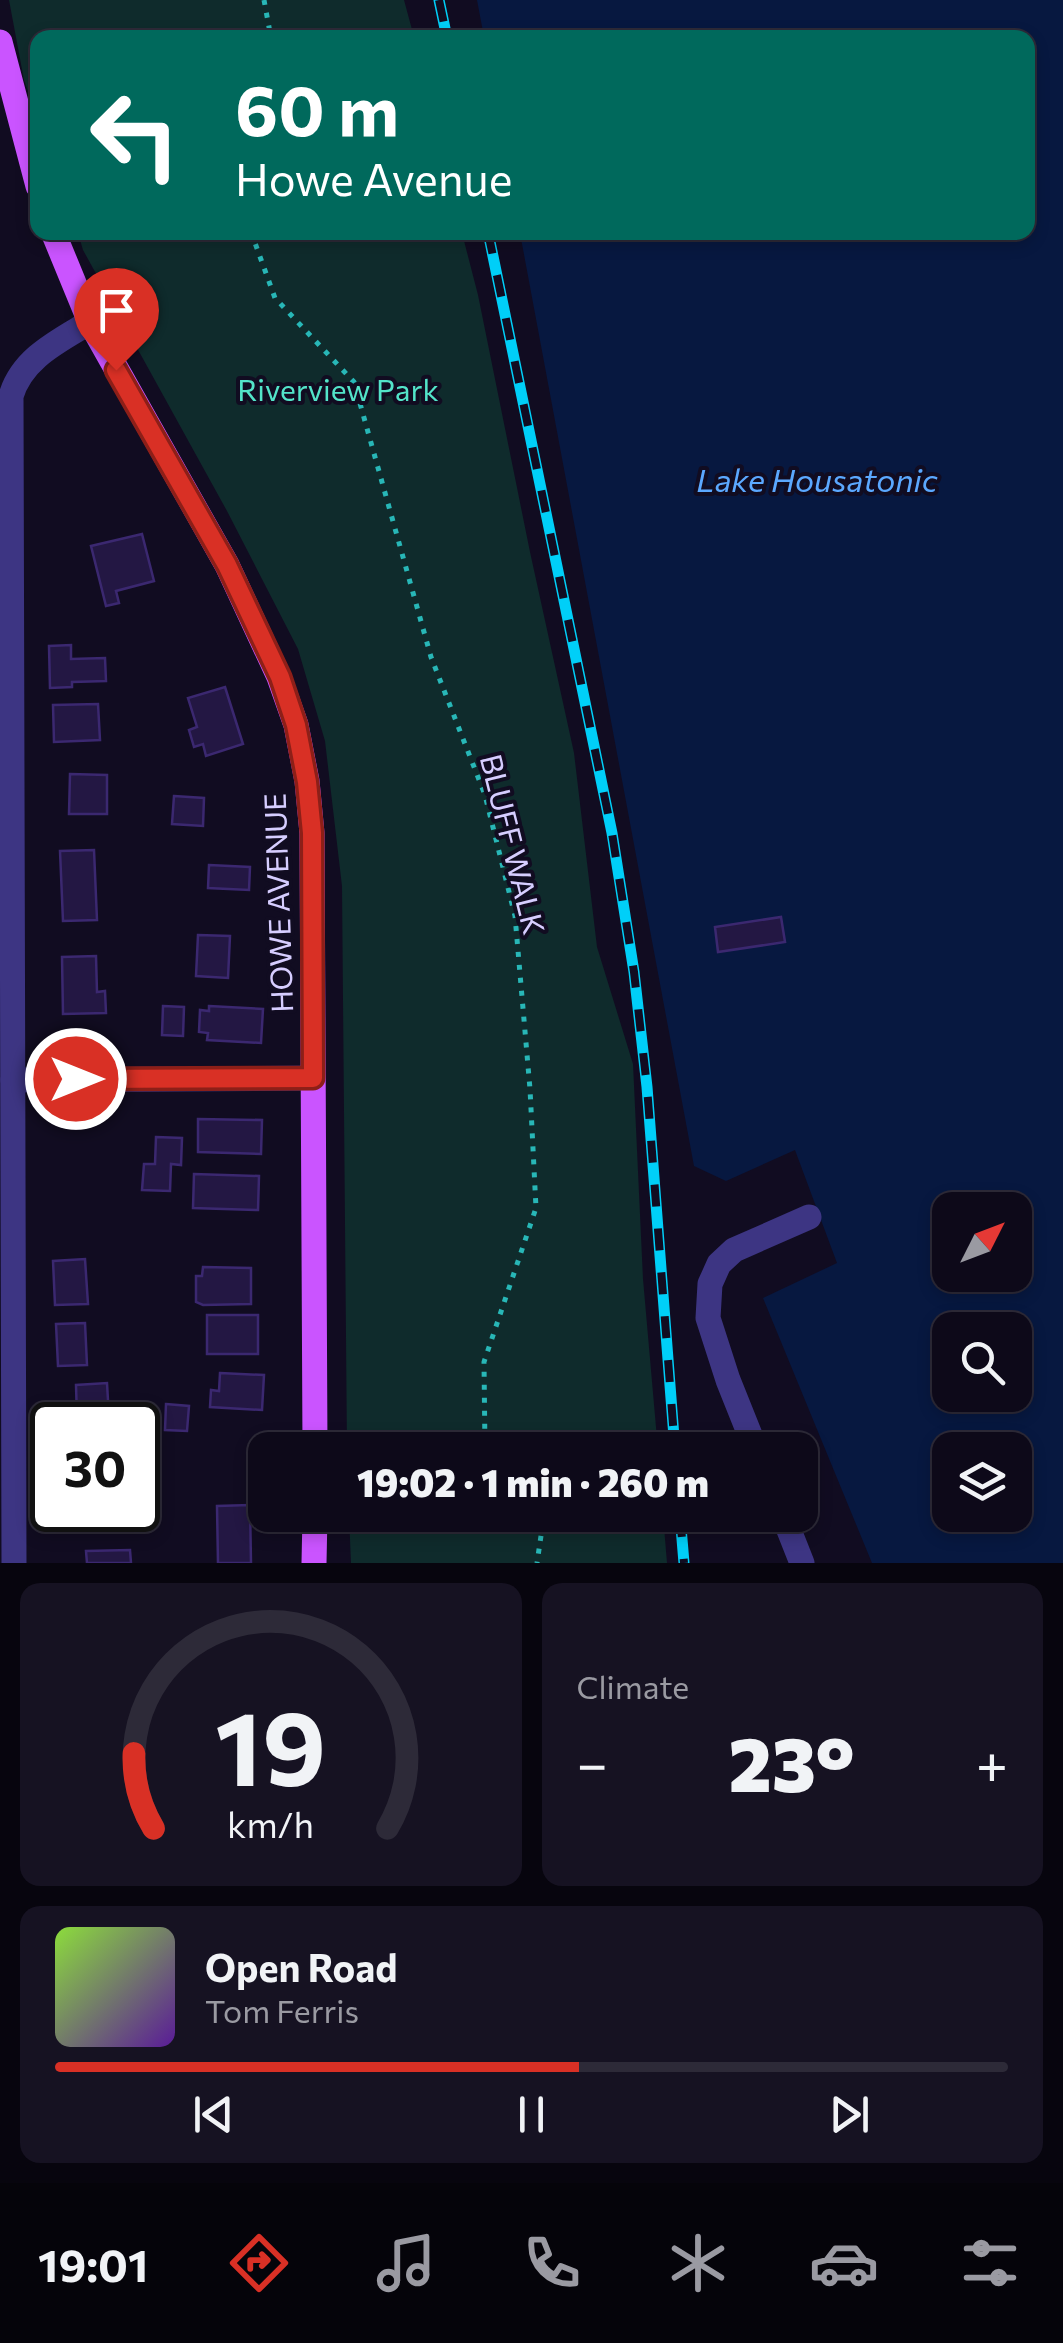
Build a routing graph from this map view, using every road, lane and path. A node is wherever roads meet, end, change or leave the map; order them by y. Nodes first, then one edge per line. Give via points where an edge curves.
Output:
1 (264, 0) edge
2 (270, 30) edge
3 (0, 42) edge
4 (6, 91) edge
5 (30, 162) edge
6 (56, 240) edge
7 (254, 240) edge
8 (90, 322) junction
9 (313, 1078) junction
10 (12, 1080) junction
11 (7, 1205) edge
12 (808, 1216) dead end
13 (315, 1432) edge
14 (485, 1432) edge
15 (749, 1432) edge
16 (315, 1532) edge
17 (542, 1532) edge
18 (790, 1532) edge
19 (14, 1563) edge
20 (314, 1563) edge
21 (537, 1563) edge
22 (802, 1563) edge

1 - 2 path
3 - 4 main road
4 - 5 main road
6 - 8 main road, HOWE AVENUE
7 - 14 path, BLUFF WALK via 274,298 354,382 431,657 484,795 516,916 536,1208 484,1362
8 - 9 main road, HOWE AVENUE via 227,565 296,725 312,833
8 - 10 street via 28,364 12,396
9 - 10 street
9 - 13 main road, HOWE AVENUE
10 - 11 street
11 - 19 street
12 - 15 street via 734,1250 710,1284 708,1318
16 - 20 main road
17 - 21 path
18 - 22 street

